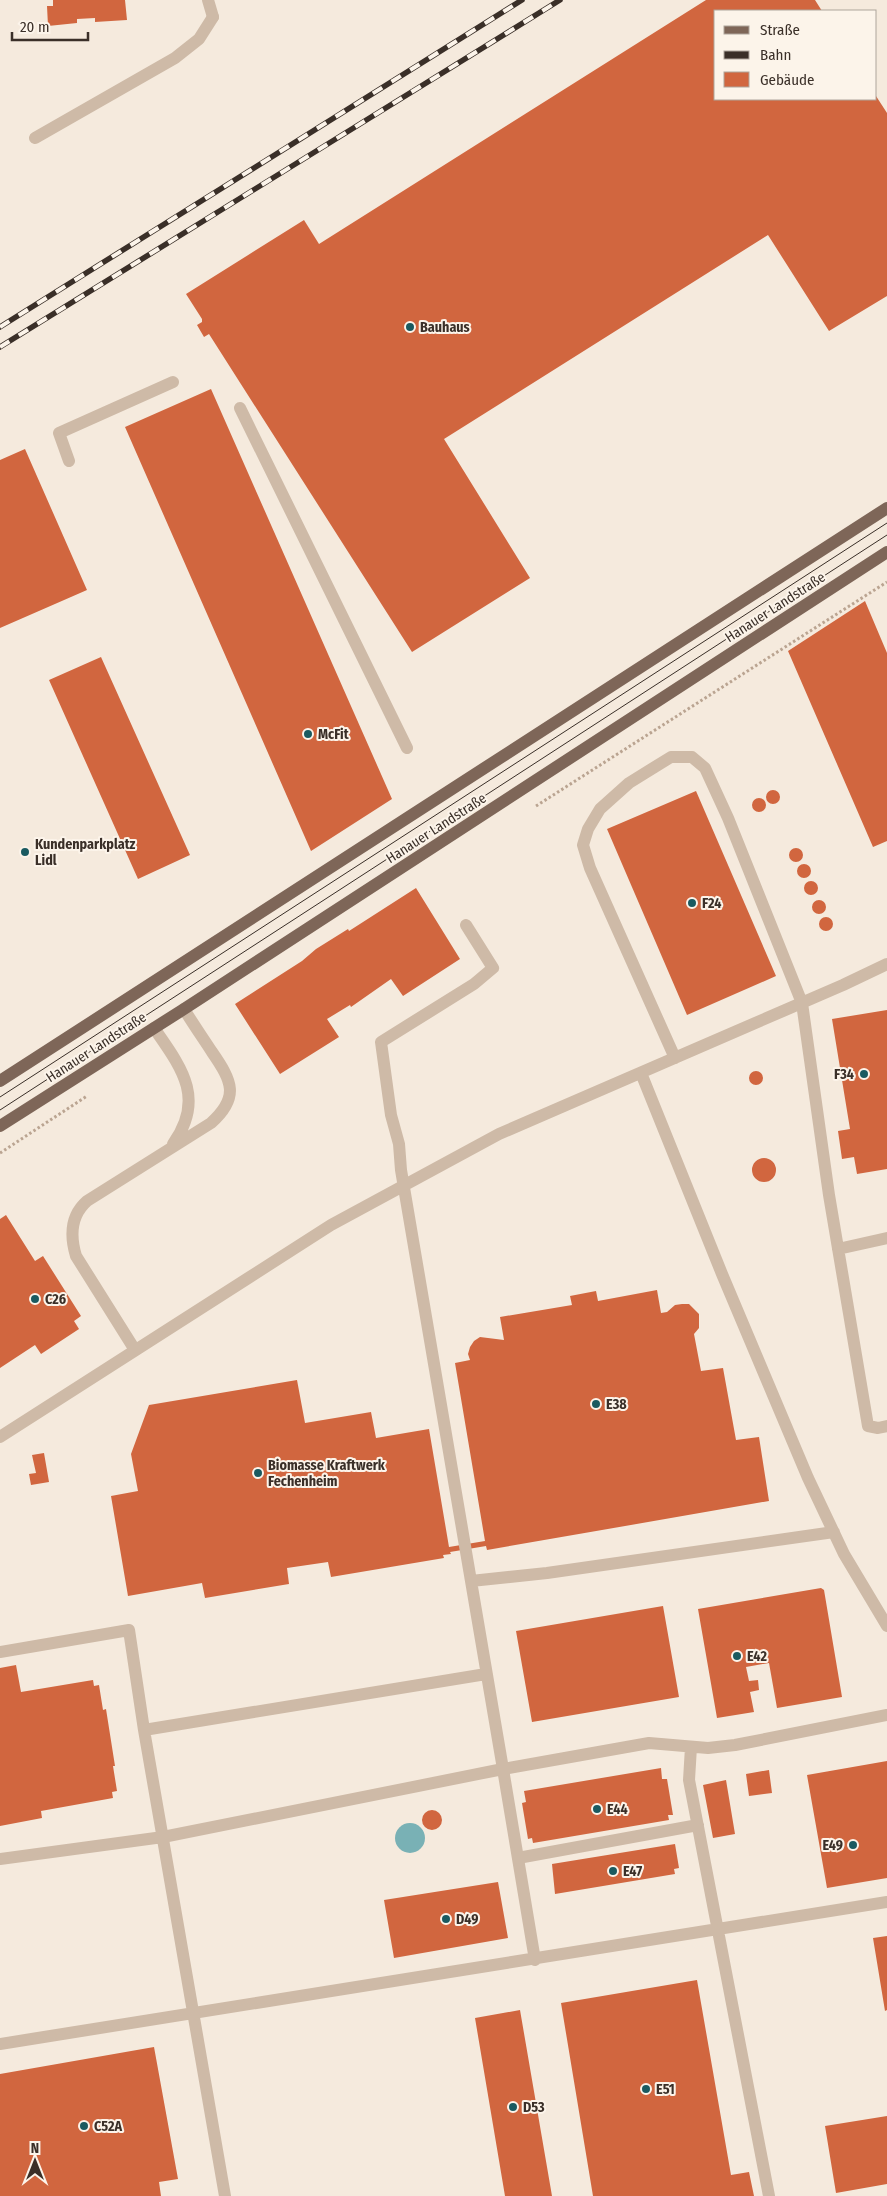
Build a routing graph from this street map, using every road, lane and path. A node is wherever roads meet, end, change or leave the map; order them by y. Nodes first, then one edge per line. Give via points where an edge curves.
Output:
1 (208, 0) edge
2 (35, 138) dead end
3 (173, 382) dead end
4 (240, 408) dead end
5 (69, 461) dead end
6 (887, 508) edge
7 (887, 552) edge
8 (407, 748) dead end
9 (466, 925) dead end
10 (887, 964) edge
11 (802, 1003) junction
12 (184, 1010) junction
13 (154, 1028) junction
14 (675, 1058) junction
15 (641, 1073) junction
16 (0, 1080) edge
17 (0, 1126) edge
18 (170, 1148) junction
19 (405, 1186) junction
20 (887, 1238) edge
21 (838, 1249) junction
22 (134, 1350) junction
23 (887, 1426) edge
24 (0, 1437) edge
25 (834, 1532) junction
26 (471, 1581) junction
27 (887, 1626) edge
28 (0, 1652) edge
29 (486, 1674) junction
30 (887, 1714) edge
31 (144, 1730) junction
32 (691, 1747) junction
33 (503, 1769) junction
34 (698, 1825) junction
35 (163, 1837) junction
36 (518, 1858) junction
37 (0, 1859) edge
38 (887, 1902) edge
39 (716, 1929) junction
40 (535, 1960) junction
41 (194, 2013) junction
42 (0, 2044) edge
43 (225, 2196) edge
44 (769, 2196) edge

1 - 2 street via 213,17 199,39 175,58
3 - 5 street via 59,433
4 - 8 street
6 - 16 main road, Hanauer Landstraße
7 - 12 main road, Hanauer Landstraße
9 - 19 street via 493,968 474,984 380,1042
10 - 11 street
11 - 14 street
11 - 14 street via 705,768 692,756 671,756 629,783 600,809 588,828 583,845 590,868
11 - 21 street
12 - 13 main road, Hanauer Landstraße
12 - 18 street via 230,1080 231,1090 221,1114
13 - 17 main road, Hanauer Landstraße
13 - 18 street via 184,1073 189,1099 188,1117
14 - 15 street
15 - 19 street via 499,1134
15 - 25 street via 722,1274
18 - 22 street via 79,1207 72,1228 76,1256
19 - 22 street via 331,1225
19 - 26 street
20 - 21 street
21 - 23 street via 868,1426
22 - 24 street
25 - 26 street via 547,1574
25 - 27 street
26 - 29 street
28 - 31 street via 129,1630
29 - 31 street
29 - 33 street
30 - 32 street via 753,1742
31 - 35 street
32 - 33 street via 649,1742
32 - 34 street via 689,1780
33 - 35 street
33 - 36 street
34 - 36 street
34 - 39 street
35 - 37 street
35 - 41 street
36 - 40 street
38 - 39 street
39 - 40 street
39 - 44 street
40 - 41 street
41 - 42 street
41 - 43 street

